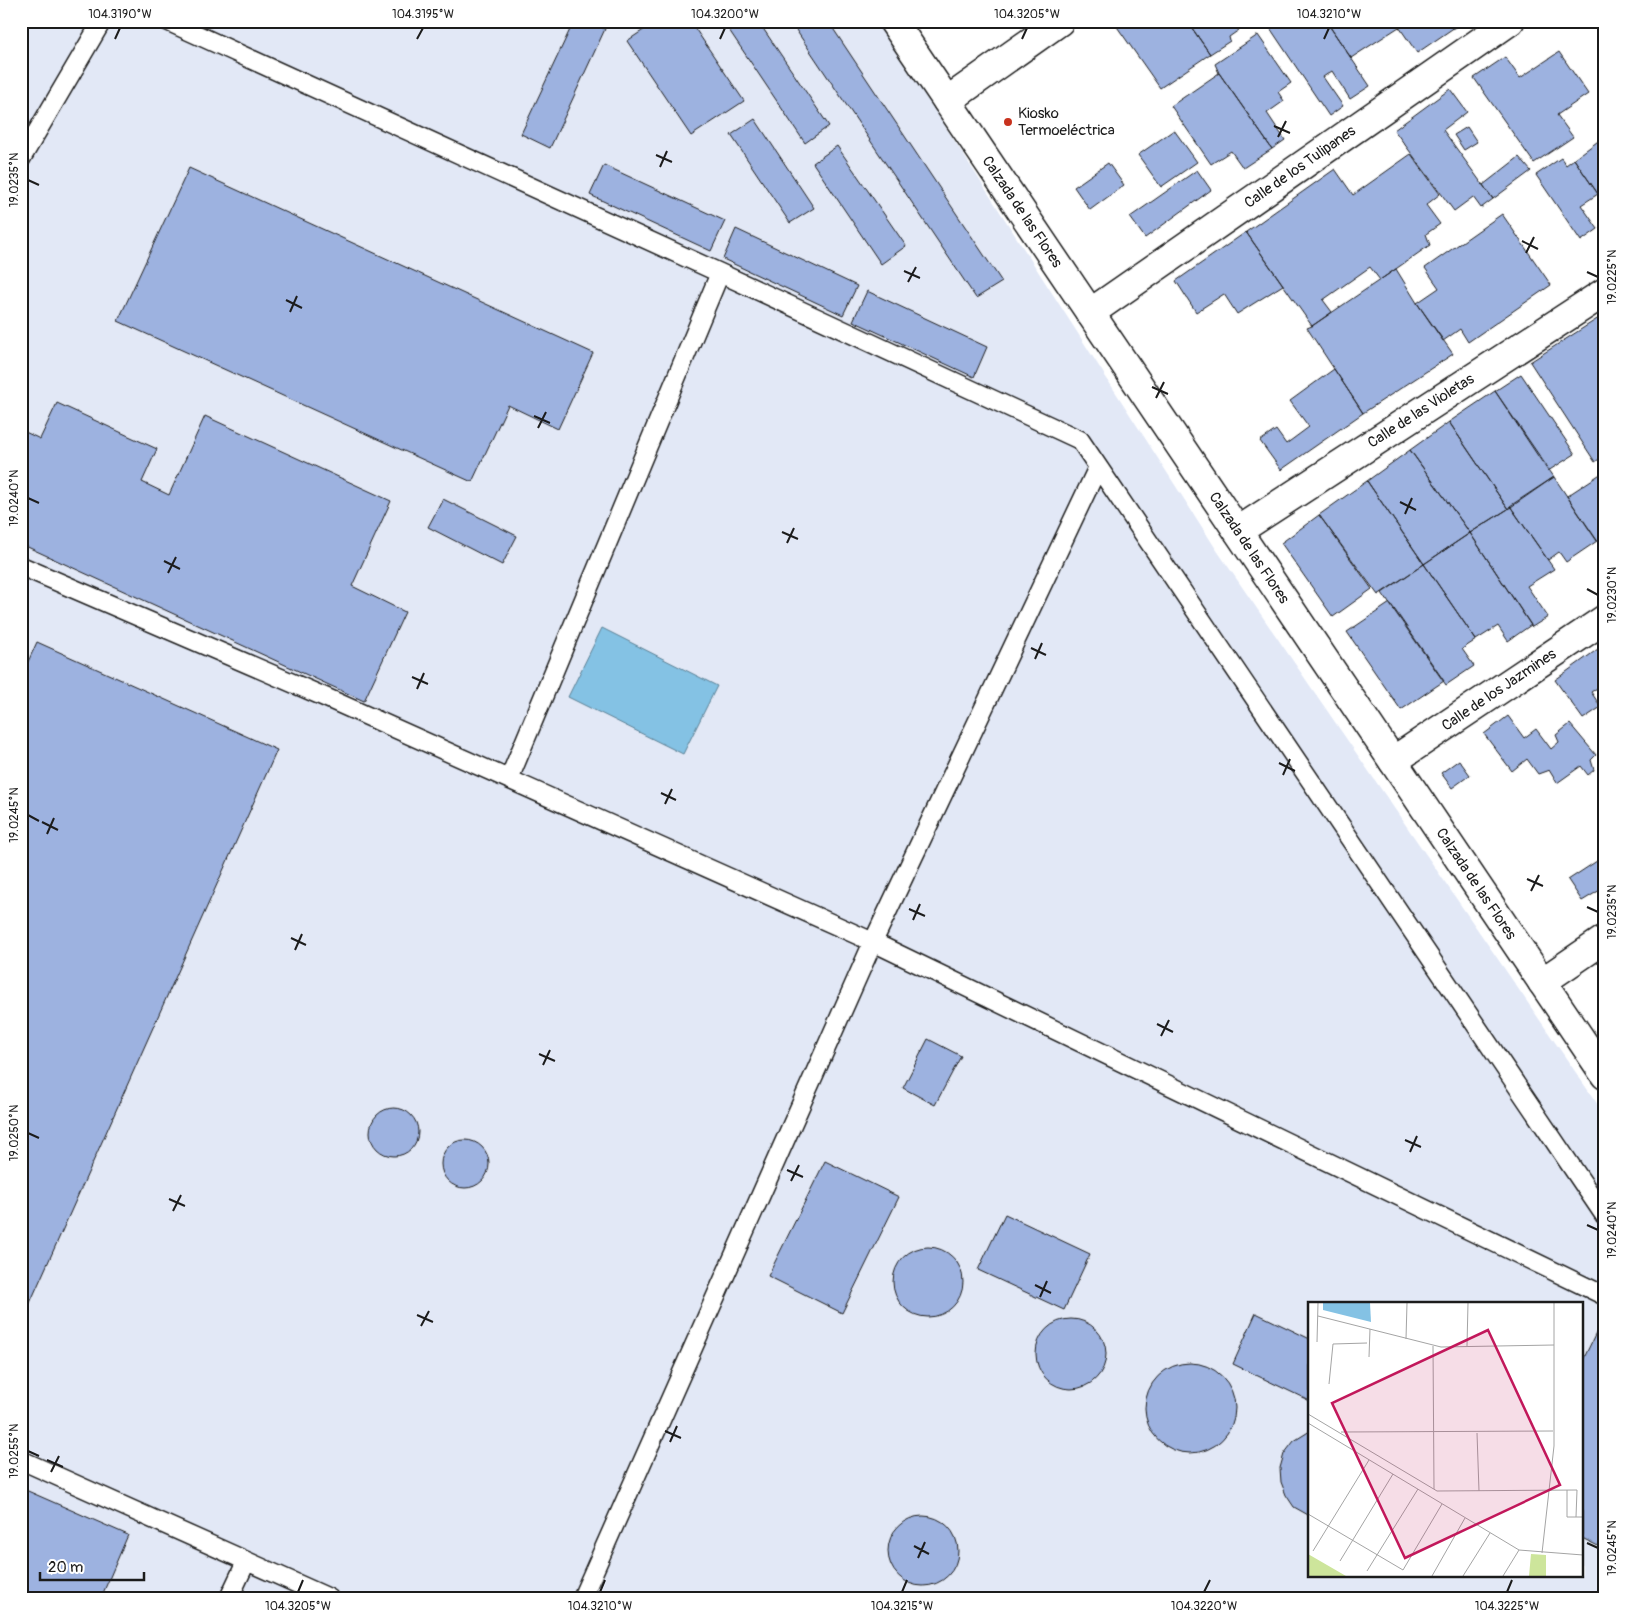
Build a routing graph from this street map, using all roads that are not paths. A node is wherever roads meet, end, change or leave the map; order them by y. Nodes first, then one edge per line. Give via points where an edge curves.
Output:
1 (102, 21) edge
2 (167, 21) edge
3 (893, 21) edge
4 (1060, 21) edge
5 (1510, 21) edge
6 (947, 101) junction
7 (21, 159) edge
8 (720, 273) junction
9 (1605, 292) edge
10 (1090, 313) junction
11 (1098, 467) junction
12 (1238, 532) junction
13 (21, 566) edge
14 (1605, 619) edge
15 (1393, 761) junction
16 (508, 779) junction
17 (1605, 940) edge
18 (873, 942) junction
19 (1542, 982) junction
20 (1605, 1075) edge
21 (1605, 1216) edge
22 (1605, 1296) edge
23 (21, 1460) edge
24 (246, 1562) junction
25 (229, 1598) edge
26 (329, 1598) edge
27 (582, 1598) edge

1 - 7 lane
2 - 8 lane
3 - 6 street, Calzada de las Flores
4 - 6 street
5 - 10 street, Calle de los Tulipanes
6 - 10 street, Calzada de las Flores
8 - 11 lane via 1080,440
8 - 16 lane
9 - 12 street, Calle de las Violetas
10 - 12 street, Calzada de las Flores
11 - 18 lane
11 - 21 lane
12 - 15 street, Calzada de las Flores
13 - 16 lane
14 - 15 street, Calle de los Jazmines
15 - 19 street, Calzada de las Flores
16 - 18 lane
17 - 19 street
18 - 22 lane
18 - 27 lane
19 - 20 street, Calzada de las Flores
23 - 24 lane
24 - 25 lane
24 - 26 lane

